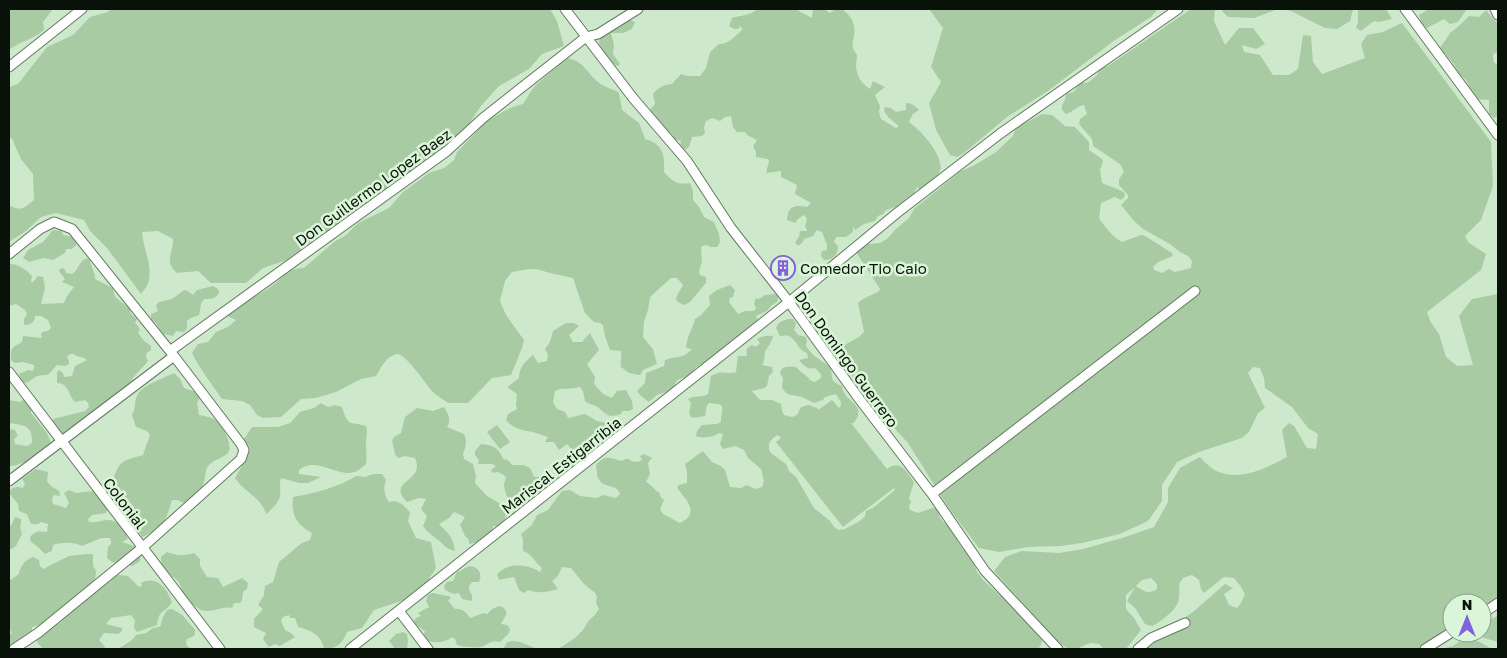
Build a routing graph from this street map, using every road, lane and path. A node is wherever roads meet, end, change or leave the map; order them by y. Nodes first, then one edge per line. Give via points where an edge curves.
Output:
1 (82, 9) edge
2 (565, 9) edge
3 (638, 9) edge
4 (1178, 9) edge
5 (1405, 9) edge
6 (1495, 9) edge
7 (1498, 15) edge
8 (586, 37) junction
9 (9, 67) edge
10 (1496, 129) edge
11 (9, 254) edge
12 (1195, 291) dead end
13 (789, 302) junction
14 (172, 354) junction
15 (9, 372) edge
16 (60, 442) junction
17 (9, 481) edge
18 (932, 494) junction
19 (142, 548) junction
20 (399, 611) junction
21 (1184, 623) dead end
22 (1442, 638) edge
23 (14, 649) edge
24 (220, 649) edge
25 (350, 649) edge
26 (428, 649) edge
27 (1058, 649) edge
28 (1138, 649) edge
29 (1425, 649) edge

1 - 9 street
2 - 8 street, Don Domingo Guerrero
3 - 8 street, Don Guillermo Lopez Baez via 598,34
4 - 13 street, Mariscal Estigarribia via 1001,133
5 - 10 street
6 - 7 street
8 - 13 street, Don Domingo Guerrero via 687,161 731,228
8 - 14 street, Don Guillermo Lopez Baez via 483,118 448,151
11 - 14 street via 54,222 72,229
12 - 18 street
13 - 18 street, Don Domingo Guerrero
13 - 20 street, Mariscal Estigarribia
14 - 16 street, Don Guillermo Lopez Baez
14 - 19 street via 244,450 241,459
15 - 16 street, Colonial
16 - 17 street, Don Guillermo Lopez Baez
16 - 19 street, Colonial
18 - 27 street, Don Domingo Guerrero via 985,571
19 - 23 street
19 - 24 street, Colonial
20 - 25 street, Mariscal Estigarribia
20 - 26 street
21 - 28 street via 1151,638
22 - 29 street

